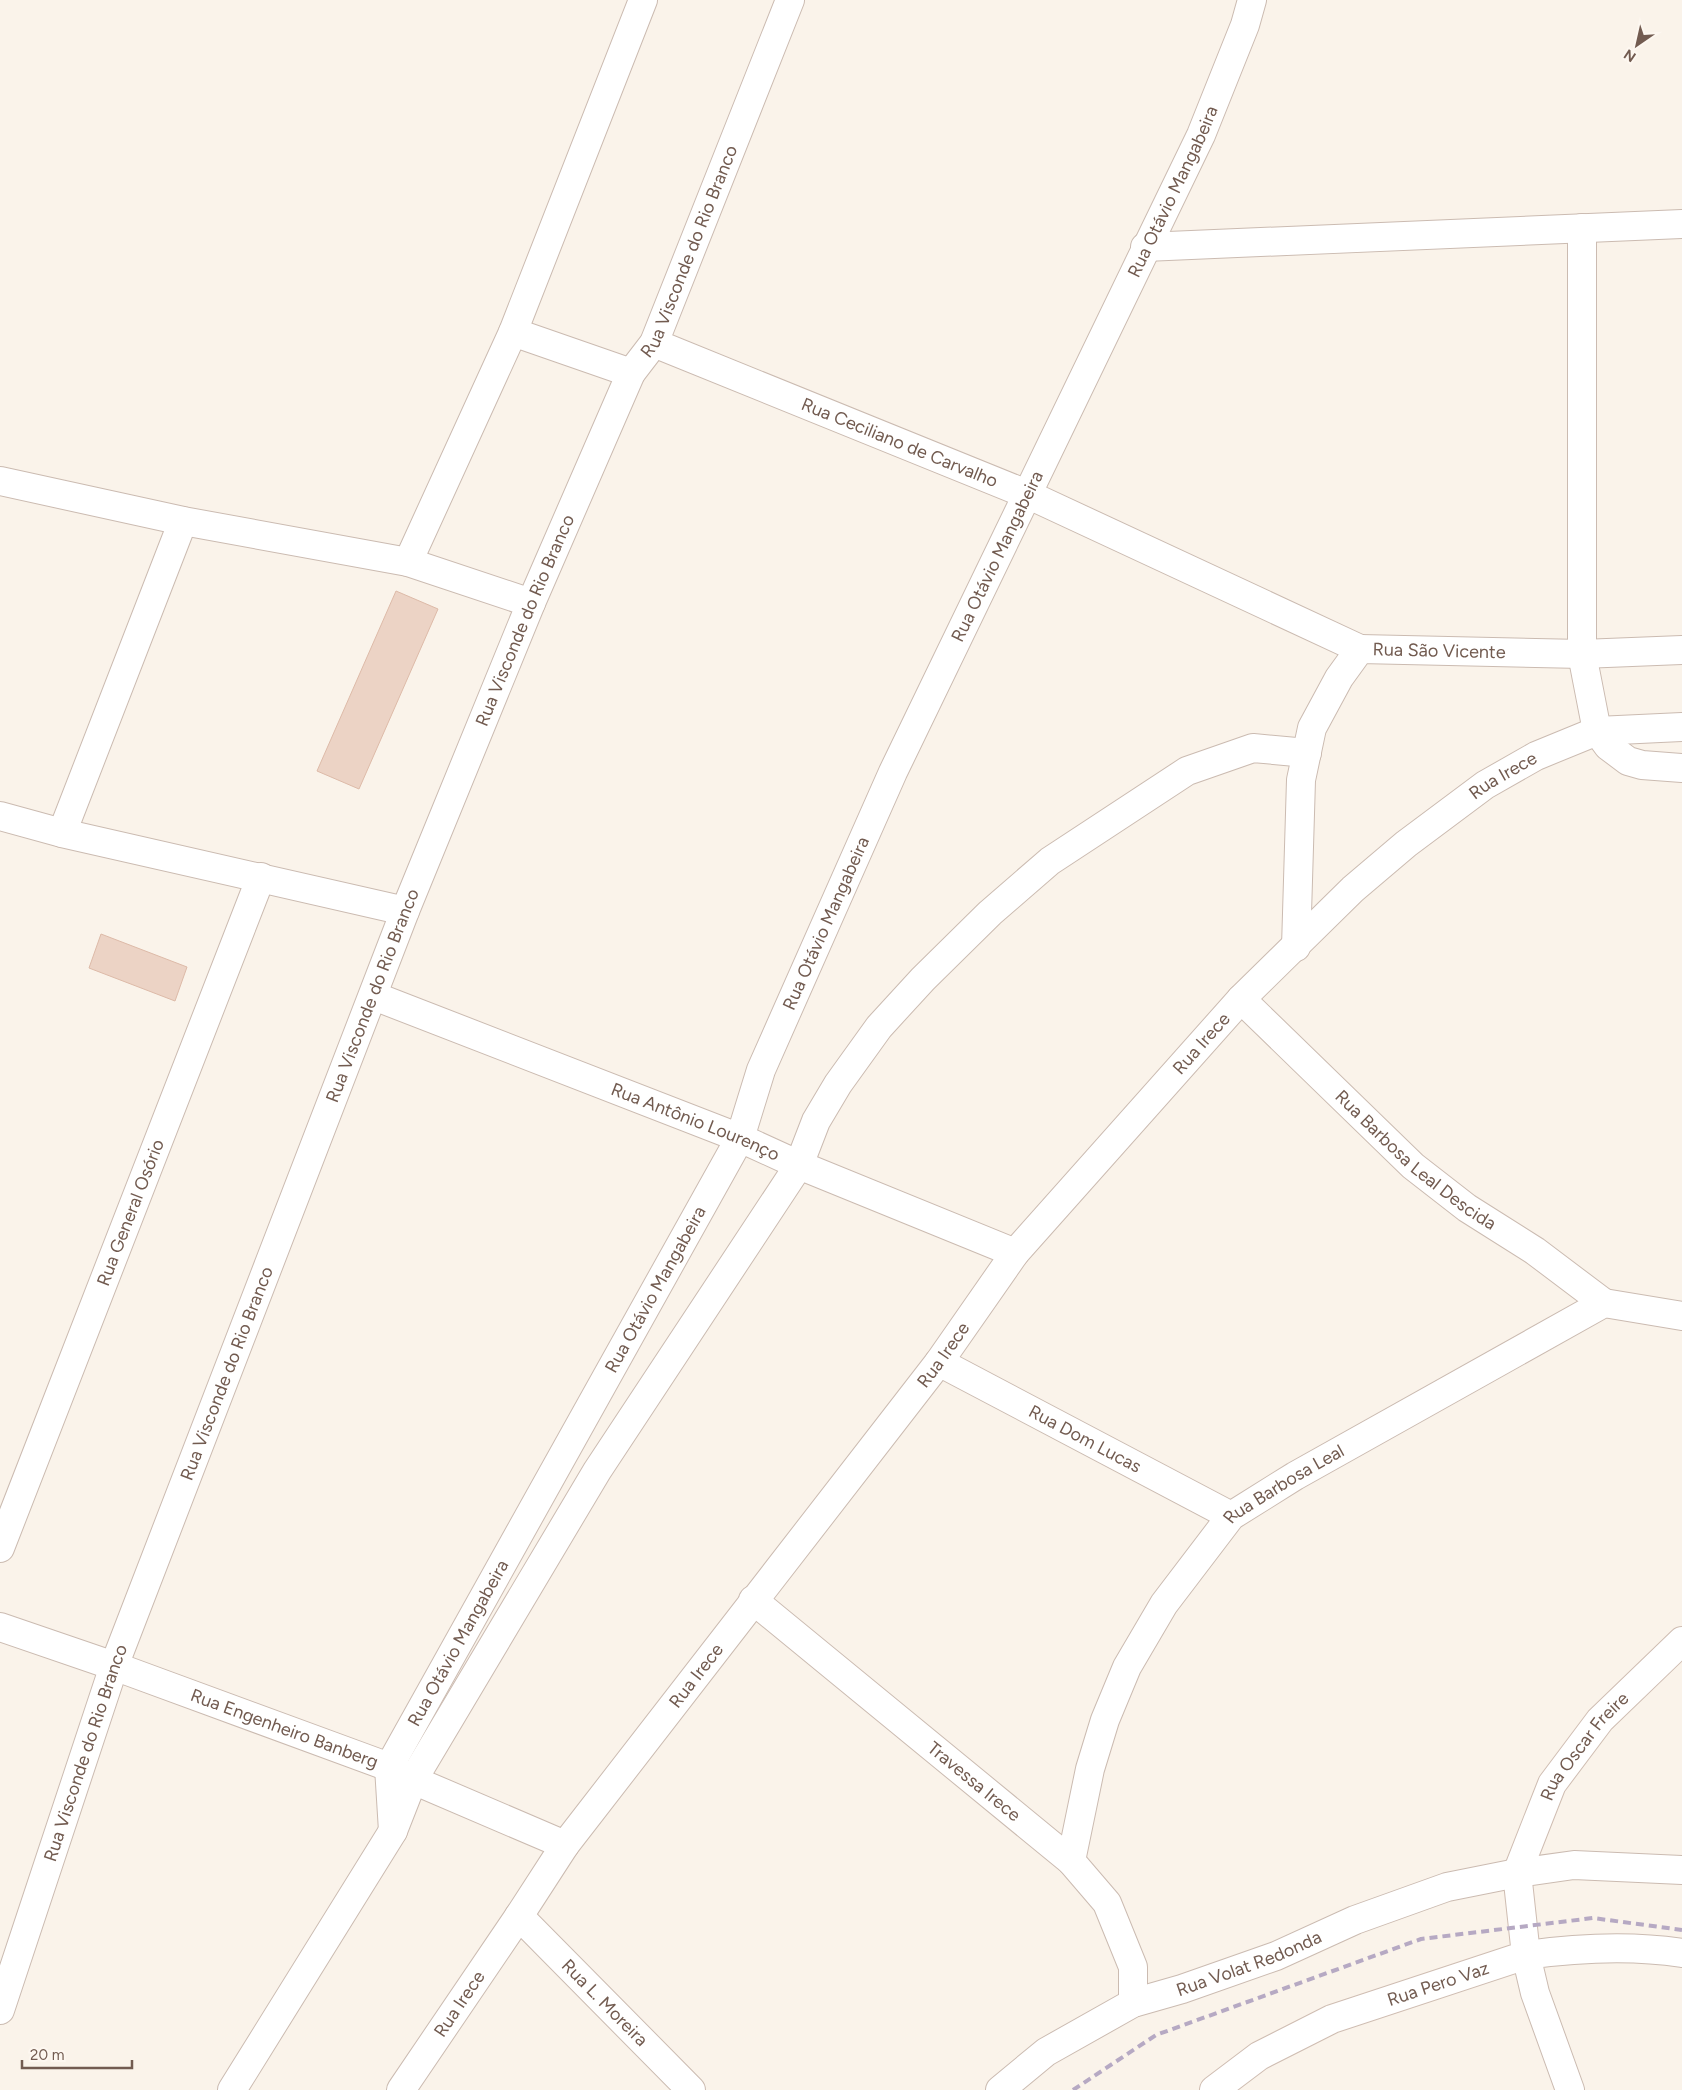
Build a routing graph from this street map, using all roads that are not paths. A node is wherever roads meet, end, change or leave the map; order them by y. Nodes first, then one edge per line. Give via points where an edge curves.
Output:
1 (643, 0) edge
2 (790, 0) edge
3 (1252, 0) edge
4 (1682, 224) edge
5 (1582, 228) junction
6 (1145, 247) junction
7 (514, 332) junction
8 (654, 343) junction
9 (631, 373) junction
10 (0, 481) edge
11 (1029, 495) junction
12 (183, 521) junction
13 (408, 562) junction
14 (531, 603) junction
15 (1360, 649) junction
16 (1682, 650) edge
17 (1582, 654) junction
18 (1682, 727) edge
19 (1596, 730) junction
20 (1307, 753) junction
21 (1682, 768) edge
22 (0, 816) edge
23 (62, 833) junction
24 (261, 877) junction
25 (405, 911) junction
26 (1296, 947) junction
27 (374, 996) junction
28 (1241, 999) junction
29 (740, 1138) junction
30 (799, 1165) junction
31 (1015, 1253) junction
32 (1604, 1303) junction
33 (1682, 1316) edge
34 (939, 1362) junction
35 (1231, 1516) junction
36 (0, 1548) edge
37 (753, 1600) junction
38 (0, 1627) edge
39 (1682, 1641) edge
40 (114, 1666) junction
41 (388, 1767) junction
42 (413, 1780) junction
43 (393, 1831) junction
44 (564, 1844) junction
45 (1070, 1861) junction
46 (1682, 1870) edge
47 (1517, 1873) junction
48 (520, 1916) junction
49 (1682, 1953) edge
50 (1526, 1955) junction
51 (1133, 2003) junction
52 (0, 2010) edge
53 (232, 2090) edge
54 (401, 2090) edge
55 (690, 2090) edge
56 (1000, 2090) edge
57 (1214, 2090) edge
58 (1570, 2090) edge

1 - 7 street
2 - 8 street, Rua Visconde do Rio Branco
3 - 6 street, Rua Otávio Mangabeira via 1201,135
4 - 5 street
5 - 6 street
5 - 17 street
6 - 11 street, Rua Otávio Mangabeira
7 - 9 street
7 - 13 street
8 - 9 street, Rua Visconde do Rio Branco
8 - 11 street, Rua Ceciliano de Carvalho
9 - 14 street, Rua Visconde do Rio Branco
10 - 12 street
11 - 15 street, Rua Ceciliano de Carvalho
11 - 29 street, Rua Otávio Mangabeira via 889,781 761,1070
12 - 13 street
12 - 23 street
13 - 14 street
14 - 25 street, Rua Visconde do Rio Branco
15 - 17 street, Rua São Vicente
15 - 20 street, Rua São Vicente via 1338,678 1312,728
16 - 17 street, Rua São Vicente
17 - 19 street
18 - 19 street
19 - 21 street via 1608,746 1628,761
19 - 26 street, Rua Irece via 1536,756 1485,785 1383,863
20 - 26 street, Rua São Vicente via 1301,780
20 - 30 street, Rua Otávio Mangabeira via 1253,748 1187,771 1050,861 990,913 879,1027 816,1121
22 - 23 street
23 - 24 street
24 - 25 street
24 - 36 street, Rua General Osório
25 - 27 street, Rua Visconde do Rio Branco
26 - 28 street, Rua Irece
27 - 29 street, Rua Antônio Lourenço
27 - 40 street, Rua Visconde do Rio Branco
28 - 31 street, Rua Irece
28 - 32 street, Rua Barbosa Leal Descida via 1413,1166 1467,1208 1535,1251
29 - 30 street, Rua Antônio Lourenço
29 - 41 street, Rua Otávio Mangabeira
30 - 31 street, Rua Antônio Lourenço
30 - 42 street, Rua Otávio Mangabeira via 597,1470
31 - 34 street, Rua Irece
32 - 33 street
32 - 35 street, Rua Barbosa Leal via 1295,1476
34 - 35 street, Rua Dom Lucas
34 - 37 street, Rua Irece
35 - 45 street, Rua Barbosa Leal via 1164,1604 1127,1667 1105,1720 1090,1769
37 - 44 street, Rua Irece
37 - 45 street, Travessa Irece
38 - 40 street, Rua Engenheiro Banberg
39 - 47 street, Rua Oscar Freire via 1600,1720 1552,1784
40 - 41 street, Rua Engenheiro Banberg
40 - 52 street, Rua Visconde do Rio Branco
41 - 42 street, Rua Engenheiro Banberg
41 - 43 street
42 - 43 street, Rua Otávio Mangabeira
42 - 44 street, Rua Engenheiro Banberg
43 - 53 street, Rua Otávio Mangabeira
44 - 48 street, Rua Irece
45 - 51 street, Travessa Irece via 1107,1903 1133,1967
46 - 47 street, Rua Volat Redonda via 1574,1865
47 - 50 street
47 - 51 street, Rua Volat Redonda via 1446,1886 1355,1920 1276,1956
48 - 54 street, Rua Irece
48 - 55 street, Rua L. Moreira
49 - 50 street, Rua Pero Vaz via 1608,1948
50 - 57 street, Rua Pero Vaz via 1332,2019 1259,2056
50 - 58 street via 1535,1993
51 - 56 street, Rua Volat Redonda via 1046,2052

